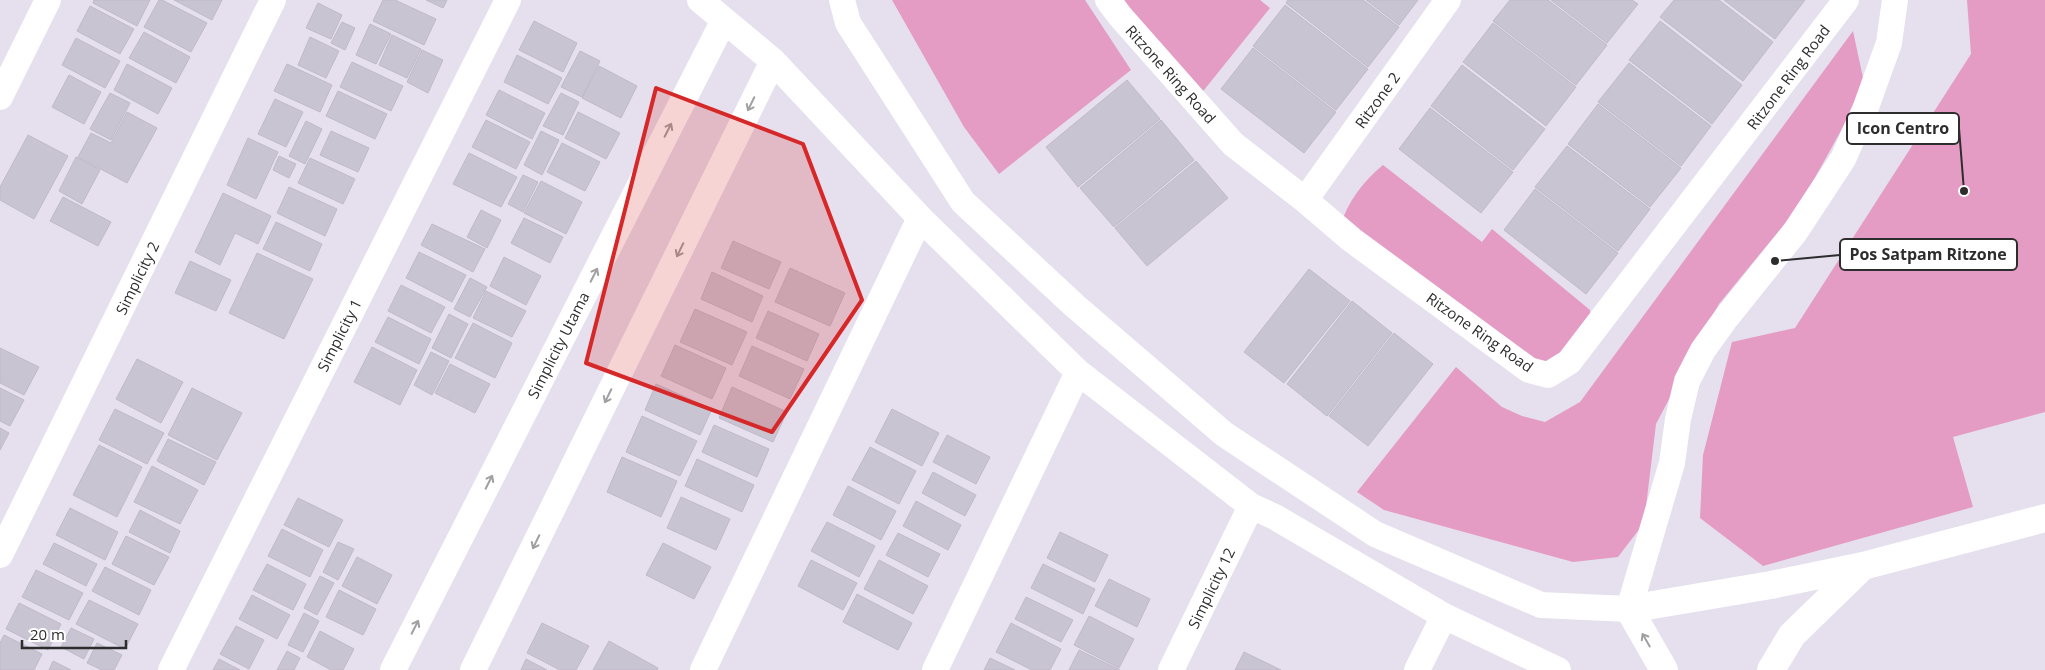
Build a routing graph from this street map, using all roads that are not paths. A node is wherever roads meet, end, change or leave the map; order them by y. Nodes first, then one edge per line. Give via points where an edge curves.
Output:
1 (48, 0) edge
2 (273, 0) edge
3 (508, 0) edge
4 (700, 0) edge
5 (842, 0) edge
6 (1108, 0) edge
7 (1448, 0) edge
8 (1846, 0) edge
9 (1895, 0) edge
10 (724, 20) junction
11 (773, 61) junction
12 (0, 97) edge
13 (1305, 200) junction
14 (920, 218) junction
15 (1078, 372) junction
16 (1251, 506) junction
17 (2045, 518) edge
18 (0, 555) edge
19 (1863, 566) junction
20 (1629, 609) junction
21 (1444, 616) junction
22 (171, 670) edge
23 (393, 670) edge
24 (473, 670) edge
25 (703, 670) edge
26 (935, 670) edge
27 (1171, 670) edge
28 (1417, 670) edge
29 (1558, 670) edge
30 (1664, 670) edge
31 (1771, 670) edge

1 - 12 street
2 - 18 street, Simplicity 2
3 - 22 street, Simplicity 1
4 - 10 street
5 - 20 street via 848,23 963,202 1074,306 1224,434 1375,534 1541,605
6 - 13 street, Ritzone Ring Road via 1233,144
7 - 13 street, Ritzone 2
8 - 13 street, Ritzone Ring Road via 1569,362 1548,375 1529,370 1352,240
9 - 20 street via 1889,43 1843,158 1795,232 1703,350 1687,381 1672,463
10 - 11 street
23 -> 10 street, Simplicity Utama
11 - 14 street
11 -> 24 street
14 - 15 street
14 - 25 street
15 - 16 street
15 - 26 street
16 - 21 street
16 - 27 street, Simplicity 12
17 - 19 street
19 - 20 street
19 - 31 street via 1792,635
30 -> 20 street
21 - 28 street
21 - 29 street

